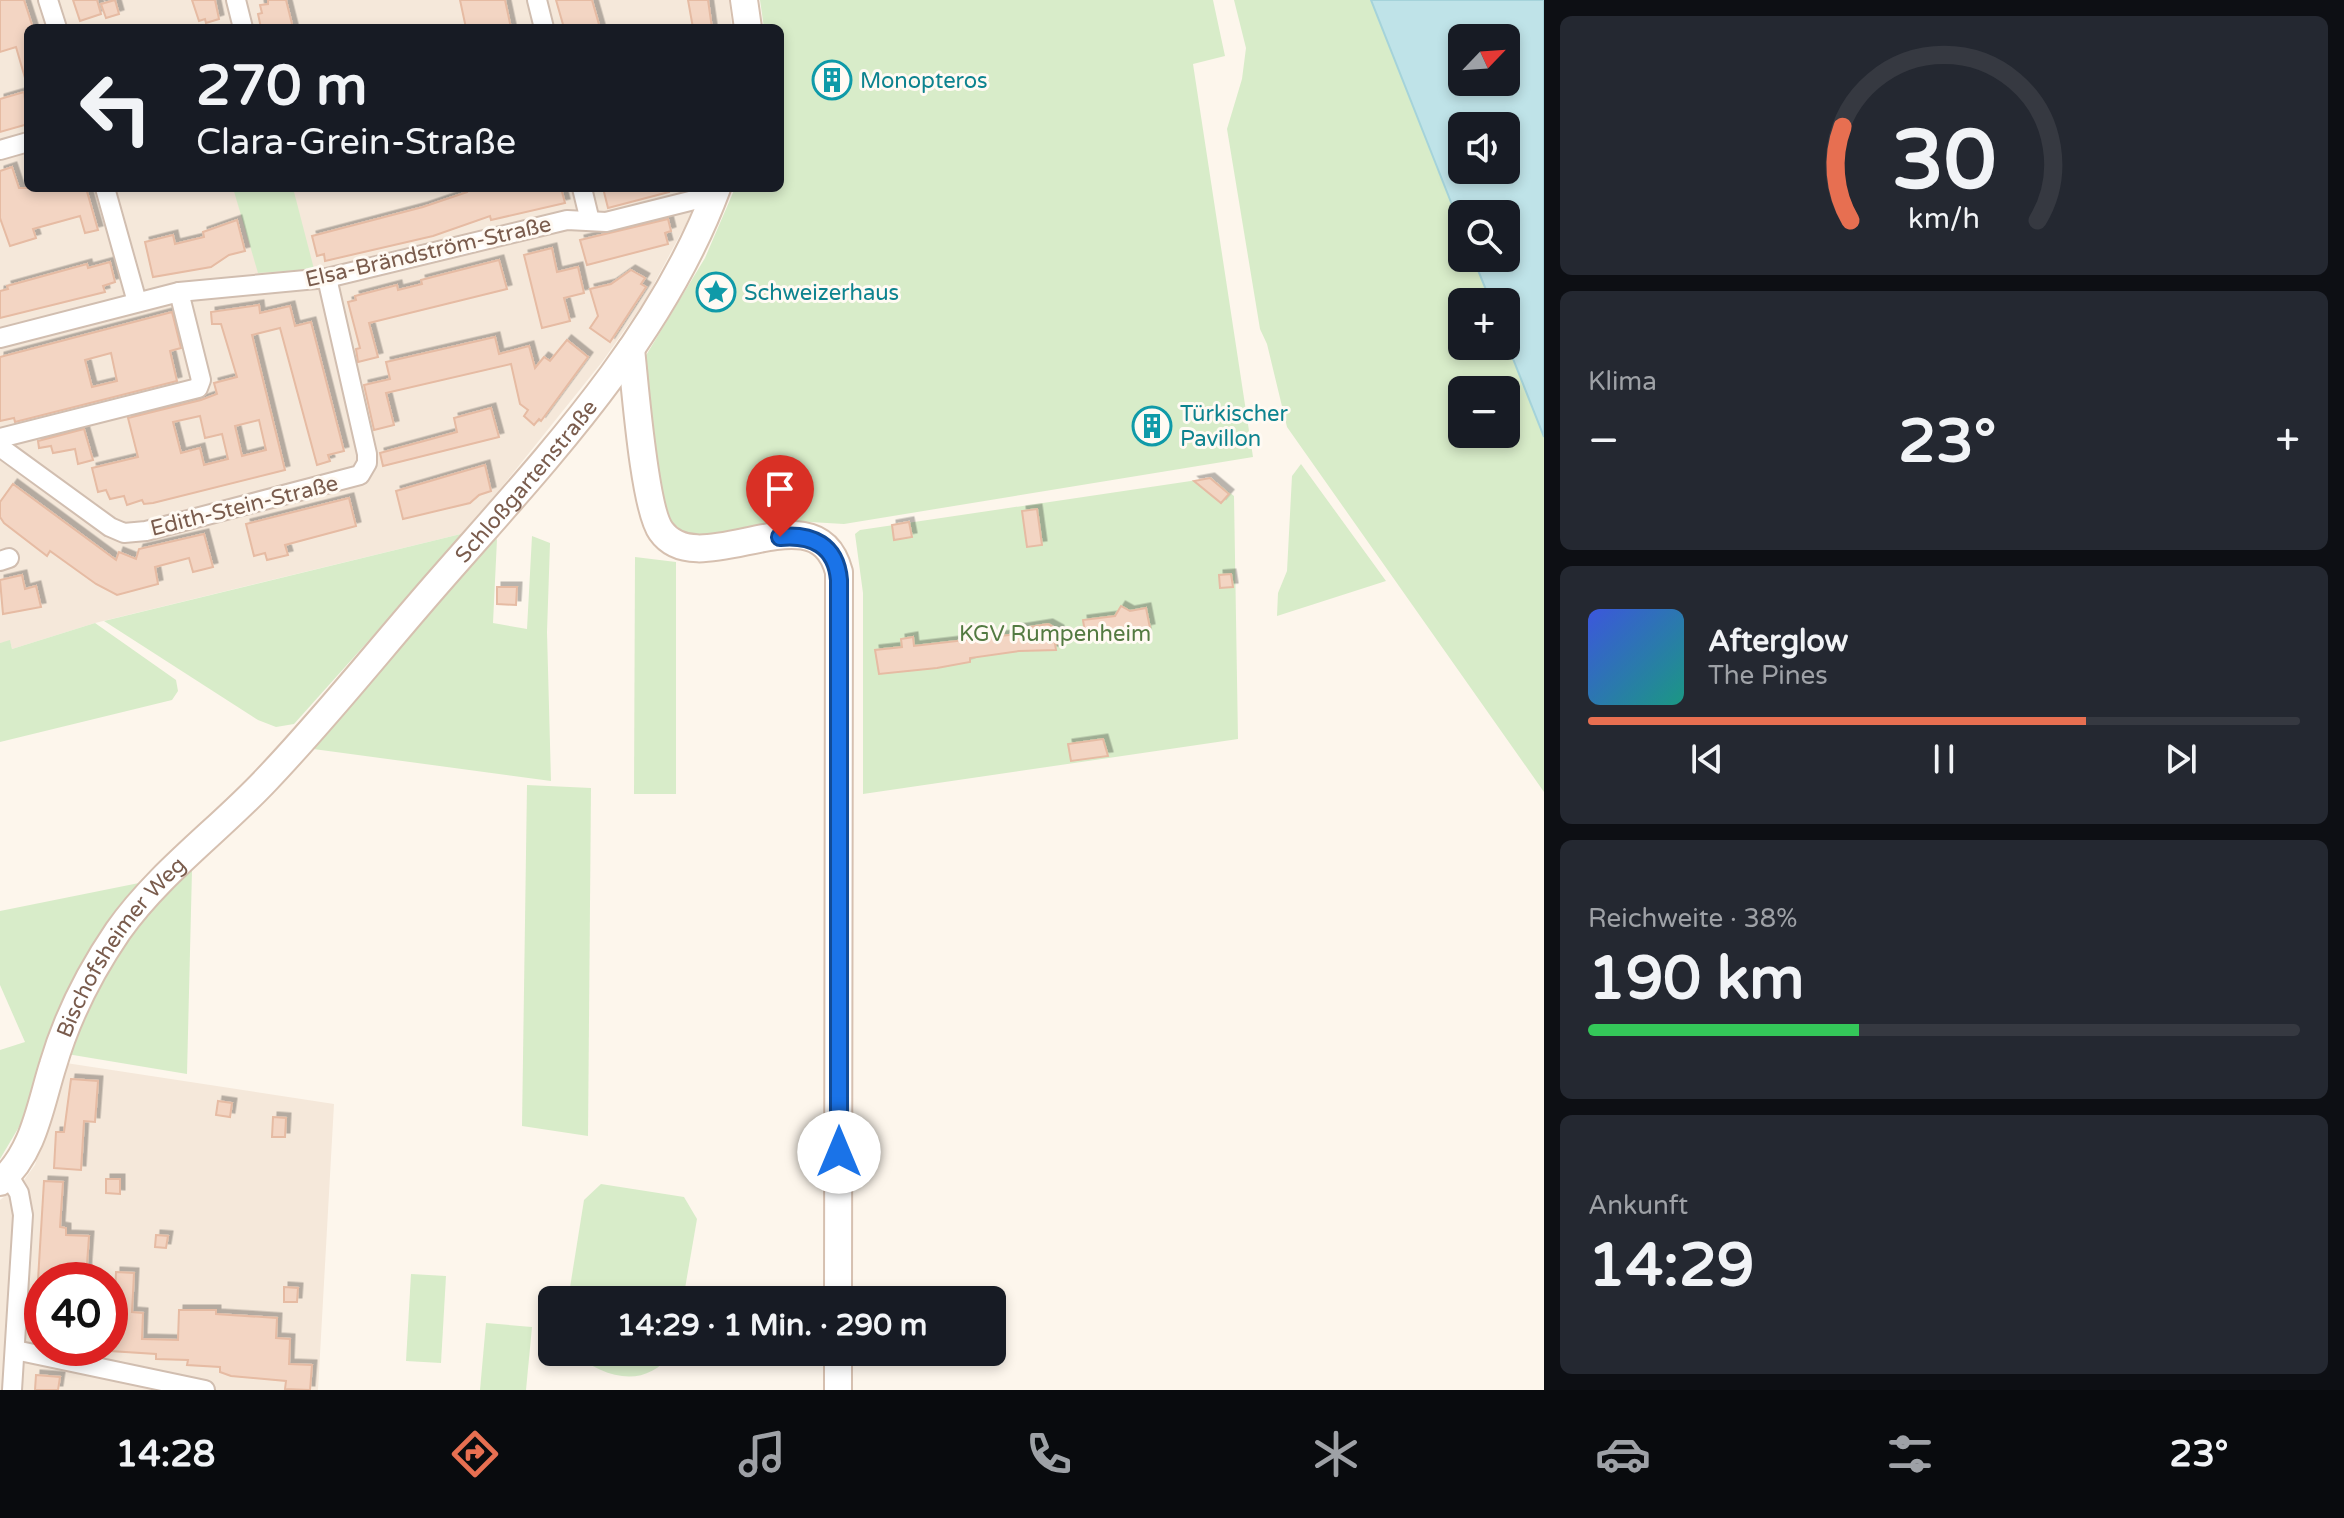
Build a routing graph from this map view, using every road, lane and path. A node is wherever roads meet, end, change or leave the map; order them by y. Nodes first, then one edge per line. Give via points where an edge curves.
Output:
1 (48, 0) edge
2 (236, 0) edge
3 (537, 0) edge
4 (744, 0) edge
5 (56, 24) edge
6 (242, 24) edge
7 (543, 24) edge
8 (747, 24) edge
9 (24, 143) edge
10 (0, 150) edge
11 (106, 192) edge
12 (583, 192) edge
13 (716, 192) edge
14 (590, 221) junction
15 (327, 278) junction
16 (179, 292) junction
17 (137, 302) junction
18 (0, 338) edge
19 (631, 349) junction
20 (0, 438) edge
21 (0, 447) edge
22 (297, 747) joint
23 (4, 1179) edge
24 (838, 1286) edge
25 (15, 1350) junction
26 (838, 1366) edge
27 (12, 1390) edge
28 (205, 1390) edge
29 (838, 1390) edge

1 - 5 street
2 - 6 street
3 - 7 street
4 - 8 street
9 - 10 street
11 - 17 street
12 - 14 street
13 - 14 street, Elsa-Brändström-Straße via 606,222
13 - 19 street, Schloßgartenstraße via 681,268
14 - 15 street, Elsa-Brändström-Straße via 567,220
15 - 16 street, Elsa-Brändström-Straße
15 - 21 street, Edith-Stein-Straße via 367,454 360,475 124,533
16 - 17 street, Elsa-Brändström-Straße
16 - 20 street via 201,380 198,388
17 - 18 street, Elsa-Brändström-Straße
19 - 22 street, Schloßgartenstraße via 522,486
19 - 24 street via 652,509 666,537 699,548 810,537 826,547 839,572
22 - 23 street, Bischofsheimer Weg via 115,935 78,999 30,1141
23 - 25 street via 19,1193 23,1215
25 - 27 street
25 - 28 street
26 - 29 street

